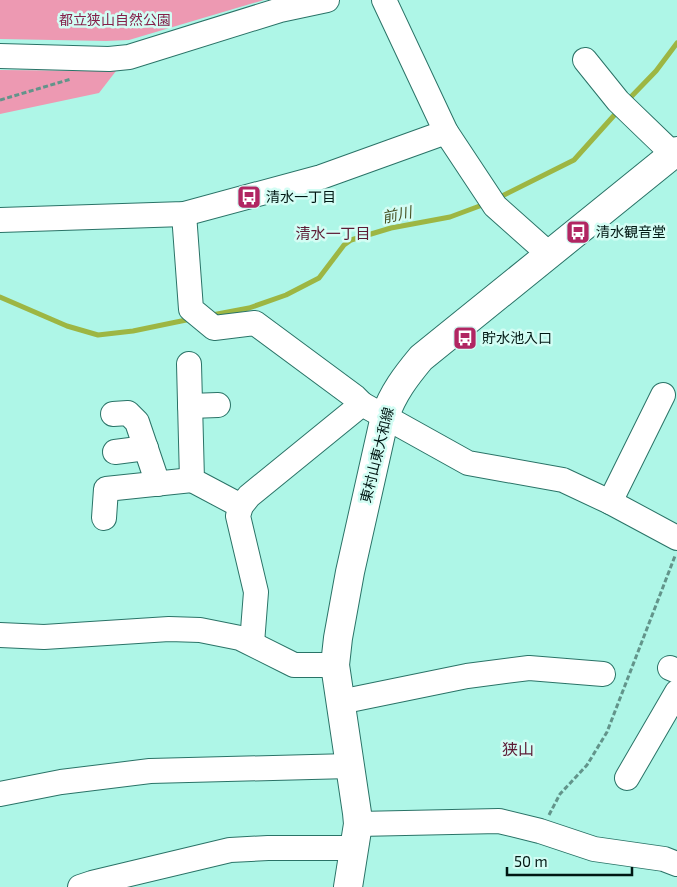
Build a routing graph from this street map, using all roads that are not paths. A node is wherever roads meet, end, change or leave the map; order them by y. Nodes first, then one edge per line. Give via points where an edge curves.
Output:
1 (327, 0) edge
2 (384, 0) edge
3 (0, 56) edge
4 (585, 60) dead end
5 (446, 132) junction
6 (675, 152) edge
7 (184, 214) junction
8 (0, 220) edge
9 (550, 255) junction
10 (189, 364) dead end
11 (662, 395) dead end
12 (218, 405) dead end
13 (190, 406) junction
14 (374, 410) junction
15 (113, 414) dead end
16 (146, 448) junction
17 (115, 452) dead end
18 (192, 480) junction
19 (158, 484) junction
20 (610, 502) junction
21 (241, 506) junction
22 (104, 518) dead end
23 (677, 538) edge
24 (0, 635) edge
25 (252, 643) junction
26 (335, 665) junction
27 (603, 674) dead end
28 (677, 692) edge
29 (340, 702) junction
30 (350, 766) junction
31 (627, 778) dead end
32 (0, 794) edge
33 (356, 836) junction
34 (674, 856) edge
35 (80, 887) edge
36 (348, 887) edge

1 - 3 street via 280,10 129,57
2 - 5 street
4 - 6 street via 623,105
5 - 7 street via 321,177
5 - 9 street via 491,199
6 - 9 main road, 東村山東大和線
7 - 8 street
7 - 14 street via 200,317 214,328 254,323
9 - 14 main road, 東村山東大和線 via 421,358 390,401
10 - 13 street
11 - 20 street
12 - 13 street
13 - 18 street
14 - 20 street via 468,463 563,480
14 - 21 street via 249,496
14 - 26 main road, 東村山東大和線
15 - 16 street via 128,413 137,422
16 - 17 street
16 - 19 street
18 - 19 street
18 - 21 street
19 - 22 street via 106,489
20 - 23 street
21 - 25 street via 238,516 256,592
24 - 25 street via 44,636 170,629 200,630
25 - 26 street via 294,665
26 - 29 main road, 東村山東大和線
27 - 29 street via 529,668 467,676
28 - 31 street
29 - 30 main road, 東村山東大和線
30 - 32 street via 150,771 61,782
30 - 33 main road, 東村山東大和線
33 - 34 street via 499,821 594,849
33 - 35 street via 230,850
33 - 36 main road, 東村山東大和線

